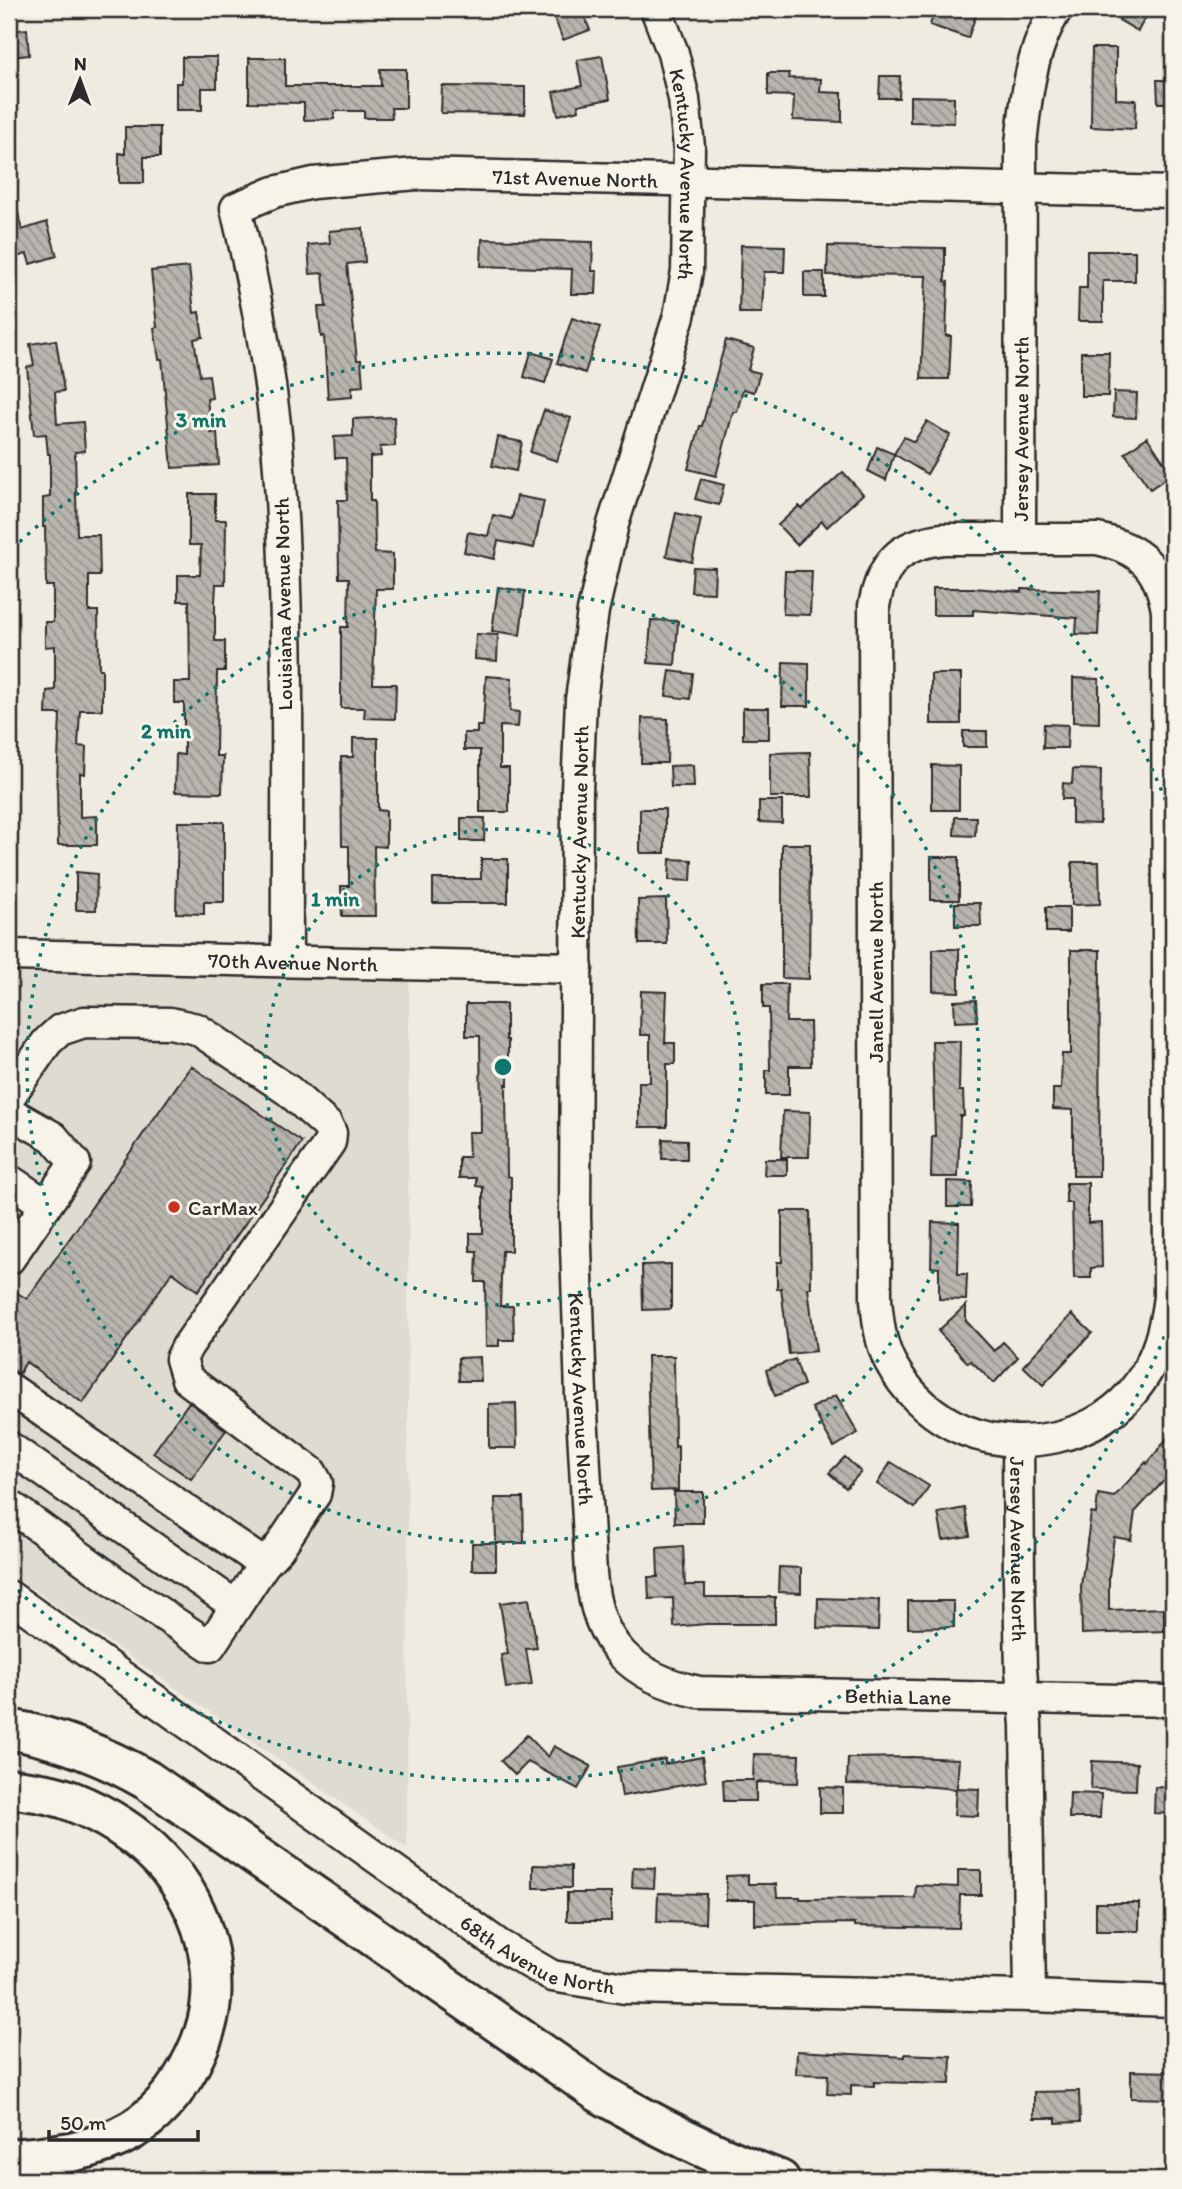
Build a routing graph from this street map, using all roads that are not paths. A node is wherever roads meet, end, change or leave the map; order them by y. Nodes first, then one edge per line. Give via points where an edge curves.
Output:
1 (656, 9) edge
2 (1057, 9) edge
3 (689, 181) junction
4 (1021, 188) junction
5 (1173, 192) edge
6 (246, 250) joint
7 (1020, 539) junction
8 (9, 955) edge
9 (287, 961) junction
10 (577, 968) junction
11 (9, 1097) edge
12 (9, 1112) edge
13 (9, 1180) edge
14 (46, 1205) junction
15 (10, 1254) edge
16 (9, 1388) edge
17 (1018, 1441) junction
18 (9, 1447) edge
19 (9, 1505) edge
20 (264, 1564) junction
21 (9, 1596) edge
22 (236, 1606) junction
23 (630, 1664) joint
24 (1024, 1698) junction
25 (1173, 1701) edge
26 (9, 1729) edge
27 (9, 1788) edge
28 (1031, 1996) junction
29 (1173, 2001) edge
30 (9, 2159) edge
31 (780, 2180) edge

1 - 3 street, Kentucky Avenue North via 684,99
2 - 4 street, Jersey Avenue North via 1035,58 1026,100
3 - 4 street, 71st Avenue North
3 - 6 street, 71st Avenue North via 417,174 313,183 236,208
3 - 10 street, Kentucky Avenue North via 687,271 679,316 612,524 593,611 581,700
4 - 5 street, 71st Avenue North
4 - 7 street, Jersey Avenue North
6 - 9 street, Louisiana Avenue North via 267,358 279,467 285,577
7 - 17 street, Janell Avenue North via 921,541 887,566 874,606 879,1330 889,1360 928,1409 954,1426
7 - 17 street, Jersey Avenue North via 1118,543 1153,569 1164,590 1169,1297 1165,1328 1154,1357 1117,1407 1092,1426 1070,1434
8 - 9 street, 70th Avenue North
9 - 10 street, 70th Avenue North
10 - 23 street, Kentucky Avenue North via 575,1217 592,1591 599,1618
11 - 20 street via 60,1030 84,1022 170,1023 197,1029 230,1050 289,1091 327,1125 330,1142 181,1359 187,1379 312,1472 317,1483 315,1494
12 - 14 street via 53,1137 75,1163
13 - 14 street
14 - 15 street
16 - 20 street
17 - 24 street, Jersey Avenue North
18 - 22 street
19 - 22 street via 210,1646
20 - 22 street
21 - 28 street, 68th Avenue North via 499,1945 552,1976 625,1988
23 - 24 street, Bethia Lane via 674,1687 699,1692
24 - 25 street, Bethia Lane
24 - 28 street, Jersey Avenue North
26 - 31 highway via 101,1755 147,1780 598,2092 646,2121
27 - 30 highway via 70,1801 106,1818 153,1851 187,1892 205,1938 213,1985 207,2025 191,2067 164,2104 131,2130 100,2143 59,2155
28 - 29 street, 68th Avenue North

